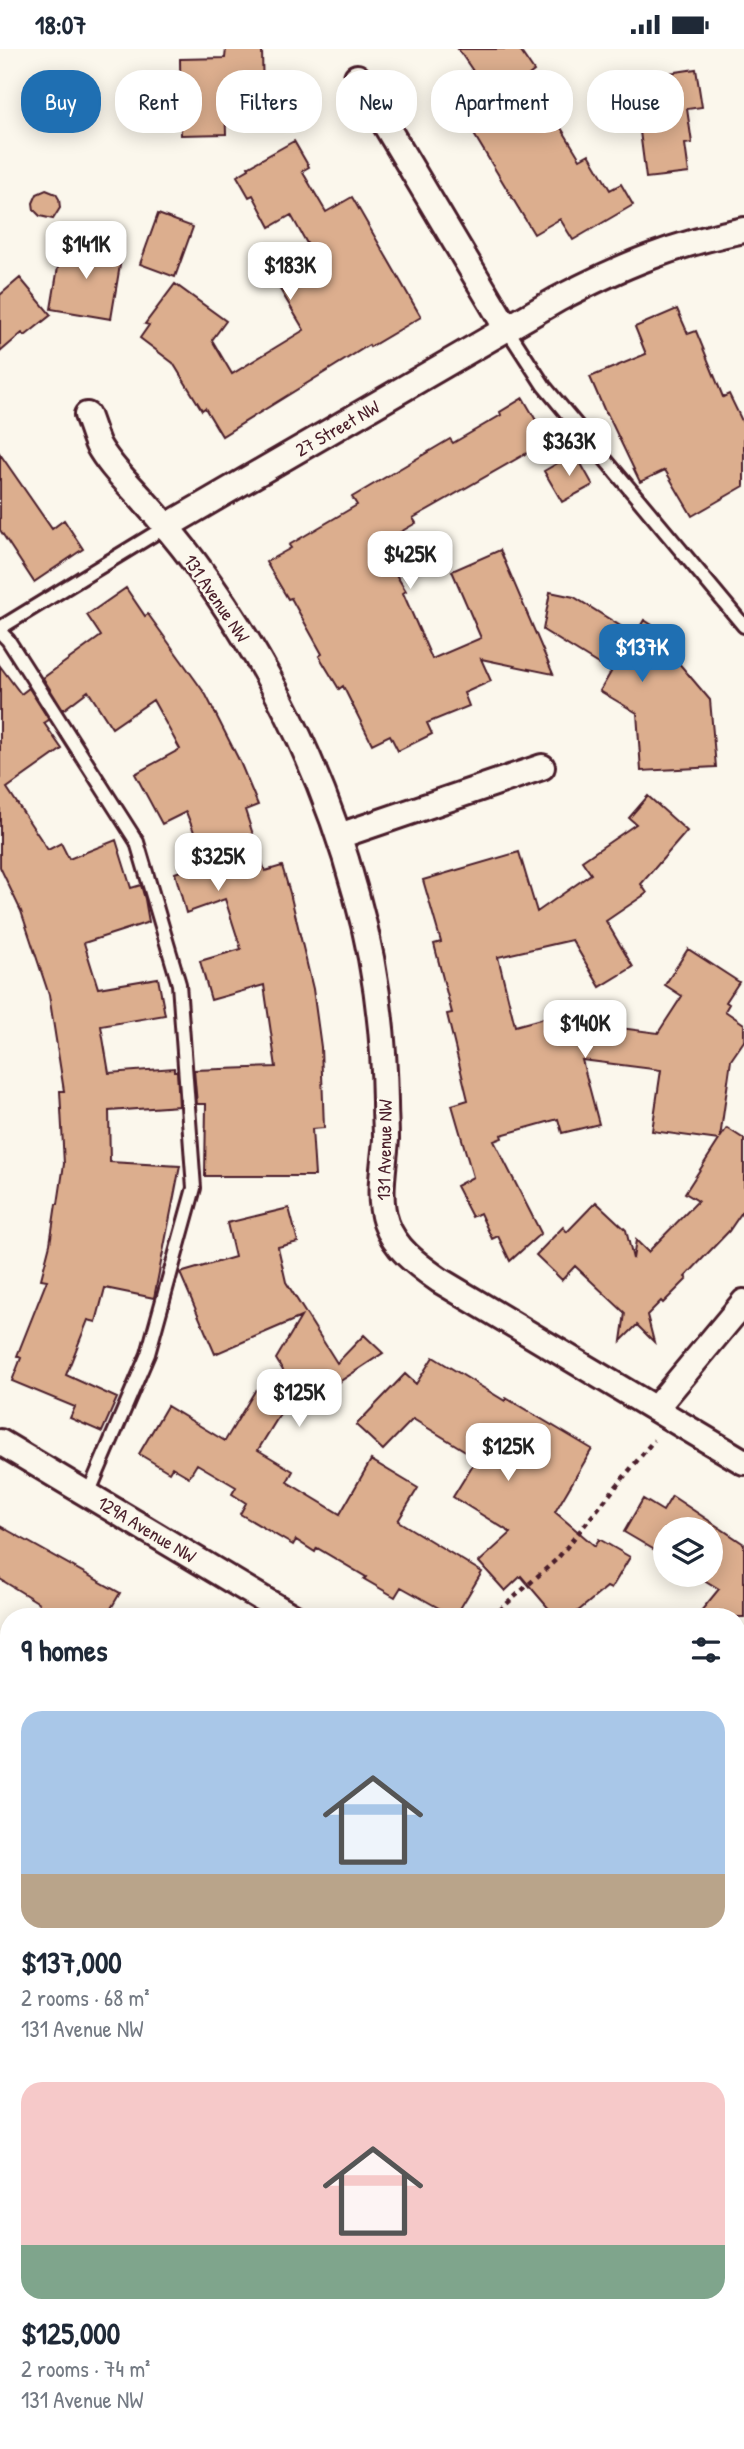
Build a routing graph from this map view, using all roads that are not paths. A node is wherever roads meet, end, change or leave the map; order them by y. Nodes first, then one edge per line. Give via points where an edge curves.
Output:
1 (391, 133) edge
2 (744, 229) edge
3 (507, 329) junction
4 (88, 415) dead end
5 (167, 526) junction
6 (744, 626) edge
7 (0, 630) edge
8 (542, 767) dead end
9 (339, 836) junction
10 (744, 1301) edge
11 (664, 1414) junction
12 (0, 1441) edge
13 (744, 1462) edge
14 (88, 1494) junction
15 (278, 1608) edge

1 - 3 street
2 - 3 street, 27 Street NW via 652,254
3 - 5 street, 27 Street NW
3 - 6 lane via 544,386
4 - 5 street, 131 Avenue NW via 111,464
5 - 7 lane
5 - 9 street, 131 Avenue NW via 219,597 277,695 307,753
7 - 14 lane via 137,842 179,984 194,1188 148,1354
8 - 9 street
9 - 11 street, 131 Avenue NW via 362,918 380,1014 386,1138 382,1204 394,1239 439,1280
10 - 11 street
11 - 13 street, 131 Avenue NW
12 - 14 street, 129A Avenue NW
14 - 15 street, 129A Avenue NW

